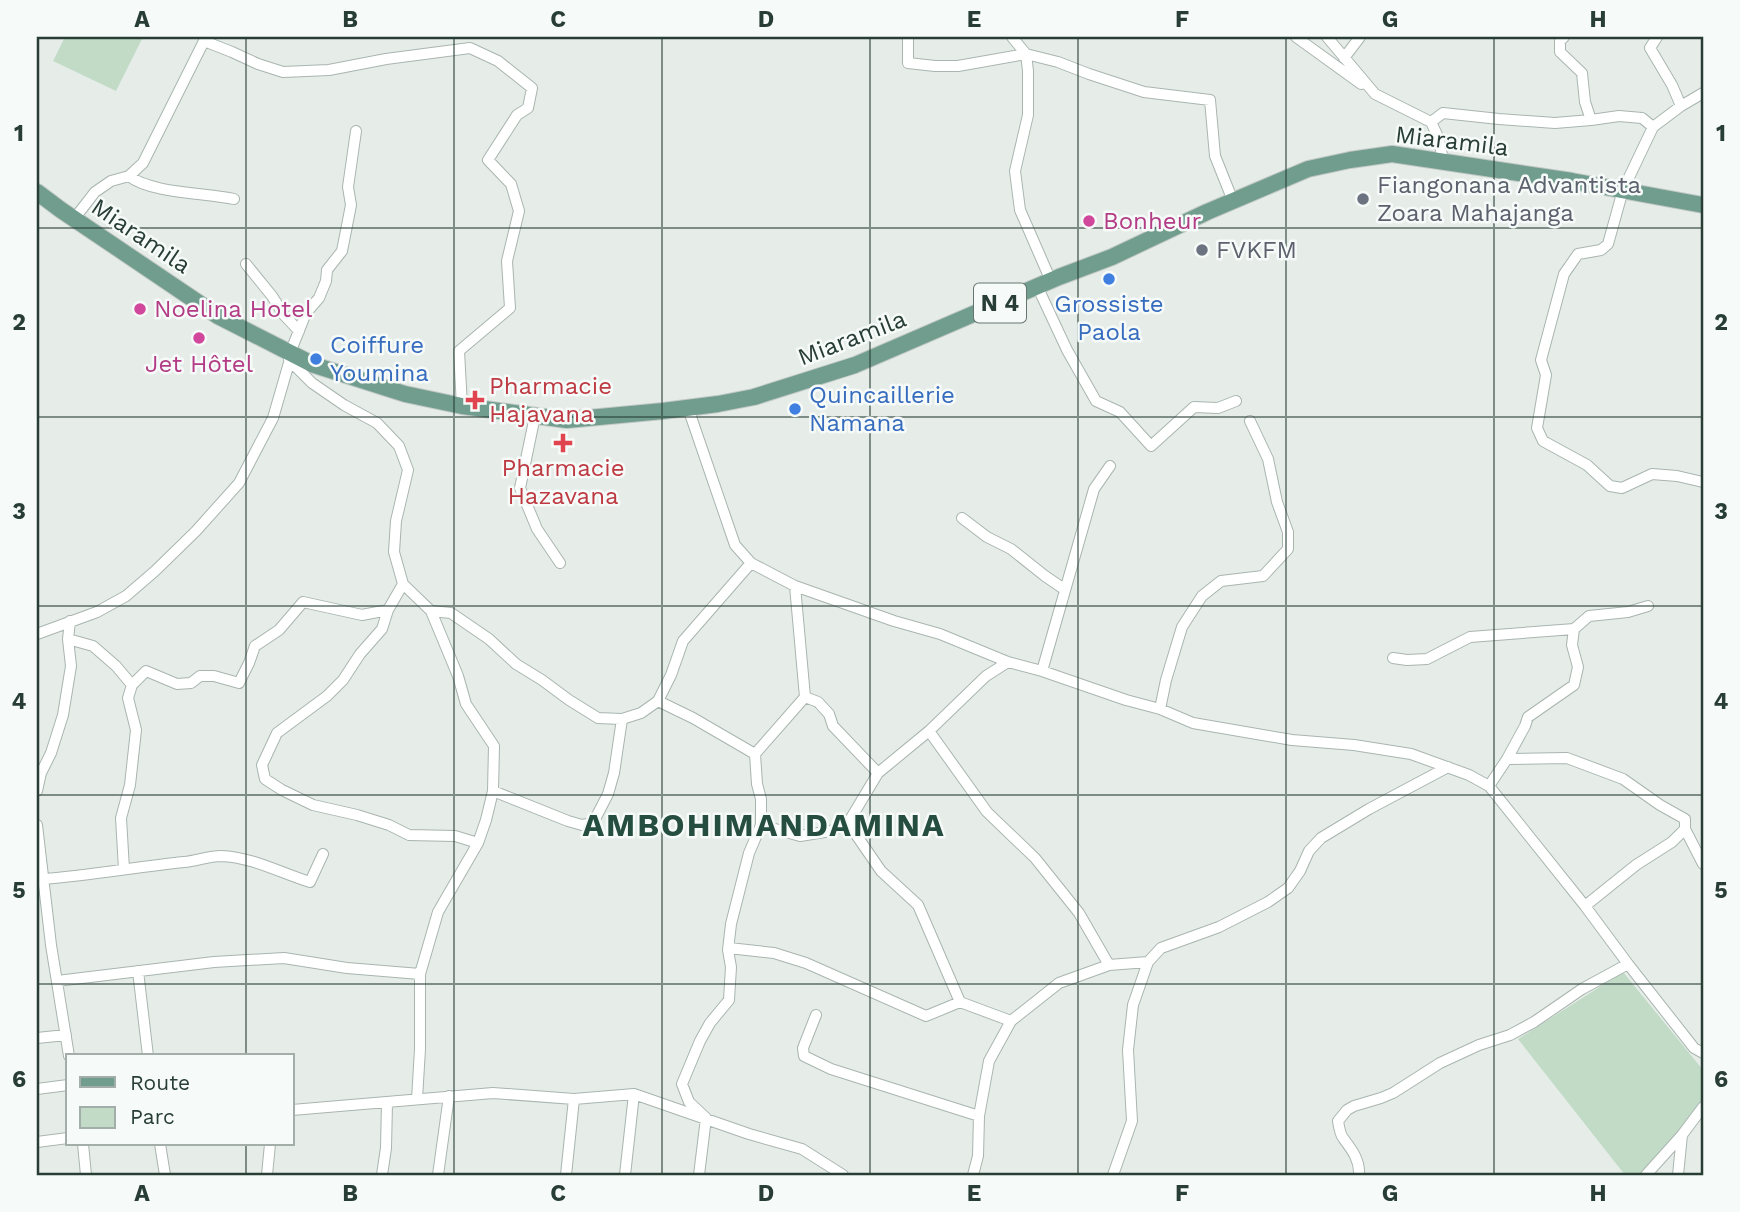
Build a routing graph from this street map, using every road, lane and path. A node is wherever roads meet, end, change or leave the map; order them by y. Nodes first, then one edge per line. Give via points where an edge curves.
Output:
1 (908, 37) edge
2 (1012, 37) edge
3 (1296, 37) edge
4 (1326, 37) edge
5 (1360, 37) edge
6 (1564, 37) edge
7 (1657, 37) edge
8 (205, 39) edge
9 (1026, 54) junction
10 (1344, 58) junction
11 (1703, 93) edge
12 (1375, 94) junction
13 (1681, 106) junction
14 (1591, 120) junction
15 (1431, 122) junction
16 (1653, 127) junction
17 (356, 131) dead end
18 (1443, 161) junction
19 (129, 176) junction
20 (1623, 190) junction
21 (37, 192) edge
22 (234, 199) dead end
23 (1233, 201) junction
24 (1703, 205) edge
25 (74, 219) junction
26 (246, 264) dead end
27 (1044, 284) junction
28 (299, 331) junction
29 (290, 356) junction
30 (1236, 401) dead end
31 (462, 406) junction
32 (688, 408) junction
33 (535, 416) junction
34 (1250, 421) dead end
35 (1110, 466) dead end
36 (1703, 482) edge
37 (962, 518) dead end
38 (560, 563) dead end
39 (751, 563) junction
40 (403, 584) junction
41 (795, 586) junction
42 (1064, 589) junction
43 (1648, 606) dead end
44 (388, 610) junction
45 (431, 611) junction
46 (71, 621) junction
47 (1574, 629) junction
48 (37, 634) edge
49 (68, 639) junction
50 (1393, 658) dead end
51 (1008, 662) junction
52 (1042, 671) junction
53 (132, 685) junction
54 (805, 697) junction
55 (658, 701) junction
56 (1160, 709) junction
57 (622, 719) junction
58 (929, 731) junction
59 (755, 754) junction
60 (1507, 759) junction
61 (1448, 767) junction
62 (878, 773) junction
63 (1489, 786) junction
64 (37, 790) edge
65 (493, 791) junction
66 (848, 823) junction
67 (37, 825) edge
68 (761, 825) junction
69 (1685, 830) junction
70 (478, 843) junction
71 (323, 854) dead end
72 (1703, 864) edge
73 (124, 869) junction
74 (44, 879) junction
75 (1585, 906) junction
76 (729, 948) junction
77 (1148, 962) junction
78 (1628, 964) junction
79 (1109, 965) junction
80 (138, 971) junction
81 (420, 974) junction
82 (57, 981) junction
83 (960, 1002) junction
84 (816, 1015) dead end
85 (1012, 1021) junction
86 (66, 1035) junction
87 (37, 1038) edge
88 (1703, 1052) edge
89 (69, 1054) edge
90 (148, 1054) edge
91 (66, 1085) edge
92 (37, 1089) edge
93 (634, 1094) junction
94 (449, 1096) junction
95 (417, 1099) junction
96 (574, 1099) junction
97 (387, 1103) junction
98 (1703, 1107) edge
99 (294, 1110) edge
100 (979, 1116) junction
101 (706, 1118) junction
102 (1682, 1135) junction
103 (66, 1138) edge
104 (37, 1142) edge
105 (83, 1146) edge
106 (160, 1146) edge
107 (270, 1146) edge
108 (86, 1175) edge
109 (165, 1175) edge
110 (267, 1175) edge
111 (382, 1175) edge
112 (438, 1175) edge
113 (566, 1175) edge
114 (625, 1175) edge
115 (699, 1175) edge
116 (843, 1175) edge
117 (973, 1175) edge
118 (1113, 1175) edge
119 (1359, 1175) edge
120 (1646, 1175) edge
121 (1678, 1175) edge

1 - 9 street via 908,63 958,66
2 - 9 street
3 - 12 street
4 - 10 street
5 - 10 street
6 - 14 street via 1560,52 1582,73
7 - 13 street via 1650,48
8 - 19 street via 143,163
8 - 31 street via 283,72 328,70 470,48 498,61 532,88 528,108 517,115 488,160 512,184 519,211 507,261 510,309 459,351
9 - 23 street via 1144,92 1210,100 1216,156
9 - 27 street via 1028,116 1015,171 1020,210
10 - 12 street
11 - 13 street
12 - 15 street
13 - 16 street
14 - 15 street via 1555,123 1443,113
14 - 16 street via 1642,118
15 - 18 street
16 - 20 street
17 - 28 street via 348,187 351,205 342,251 327,270 319,298
18 - 20 main road, Miaramila / N 4
18 - 23 main road, Miaramila / N 4 via 1392,154 1350,160 1308,169
19 - 22 street via 137,183
19 - 25 street via 95,192
20 - 24 main road, Miaramila / N 4
20 - 36 street via 1608,244 1578,254 1564,274 1541,360 1546,375 1537,428 1543,441 1587,465 1610,485 1622,488 1652,474
21 - 25 main road, Miaramila / N 4
23 - 27 main road, Miaramila / N 4
25 - 29 main road, Miaramila / N 4 via 218,316
26 - 28 street
27 - 30 street via 1068,350 1096,401 1120,412 1151,446 1194,407 1218,408
27 - 32 main road, Miaramila / N 4 via 855,365 754,397
28 - 29 street
29 - 31 main road, Miaramila / N 4 via 385,388
29 - 40 street via 312,383 377,423 399,446 408,470 394,552
29 - 46 street via 273,418 239,483 172,555 126,596
31 - 33 main road, Miaramila / N 4
32 - 33 main road, Miaramila / N 4 via 567,419
32 - 39 street via 735,545
33 - 38 street via 520,488 537,529
34 - 56 street via 1268,459 1288,532 1288,549 1263,576 1221,581 1202,596 1182,628
35 - 42 street via 1094,489
37 - 42 street
39 - 41 street
39 - 55 street via 683,641
40 - 44 street
40 - 45 street
41 - 51 street via 940,634
41 - 54 street
42 - 52 street
43 - 47 street via 1589,616
44 - 53 street via 362,615 303,602 279,630 255,646 239,683 214,676 177,684 146,671
44 - 70 street via 382,629 343,680 277,733 262,765 265,779 313,805 389,825 409,835 455,836
45 - 57 street via 451,613 516,664 598,718
45 - 65 street via 466,704 494,746
46 - 48 street
46 - 49 street
47 - 50 street via 1470,637 1427,659
47 - 60 street via 1572,645 1578,667 1574,685 1528,717
49 - 53 street via 93,646
49 - 64 street via 71,666 63,715
51 - 52 street
51 - 58 street via 986,676
52 - 56 street
53 - 73 street via 128,698 136,730 121,818
54 - 59 street
54 - 62 street via 818,702 833,726
55 - 57 street
55 - 59 street
56 - 61 street via 1193,723 1292,740 1380,748
57 - 65 street via 608,794 593,822 568,821
58 - 62 street
58 - 79 street via 987,812 1035,858 1079,913
59 - 68 street
60 - 63 street
60 - 69 street via 1567,758 1623,779 1685,819
61 - 63 street
61 - 77 street via 1321,838 1288,888 1268,902 1219,927 1161,948
62 - 66 street
63 - 75 street
65 - 70 street
66 - 68 street via 800,836
66 - 83 street via 881,871 918,905
67 - 74 street
68 - 76 street via 749,853
69 - 72 street
69 - 75 street
70 - 81 street via 438,912
71 - 73 street via 310,882 219,856
73 - 74 street
74 - 82 street
75 - 78 street
76 - 83 street via 774,953 806,963 926,1016
76 - 101 street via 729,1000 710,1023 682,1084 688,1102
77 - 79 street
77 - 118 street via 1133,1005 1128,1050 1132,1121
78 - 88 street via 1694,1048
78 - 119 street via 1510,1035 1479,1045 1393,1093 1347,1110 1338,1121 1341,1137 1358,1162
79 - 85 street via 1059,983
80 - 81 street via 284,958
80 - 82 street
80 - 90 street
81 - 95 street
82 - 86 street
83 - 85 street
84 - 100 street via 804,1056 831,1069
85 - 100 street via 989,1061
86 - 87 street
86 - 89 street
91 - 92 street
93 - 96 street
93 - 101 street
93 - 114 street
94 - 95 street
94 - 96 street via 493,1093
94 - 112 street
95 - 97 street
96 - 113 street
97 - 99 street
97 - 111 street
98 - 102 street
100 - 117 street
101 - 115 street
101 - 116 street via 802,1149
102 - 120 street
102 - 121 street
103 - 104 street
105 - 108 street
106 - 109 street
107 - 110 street

